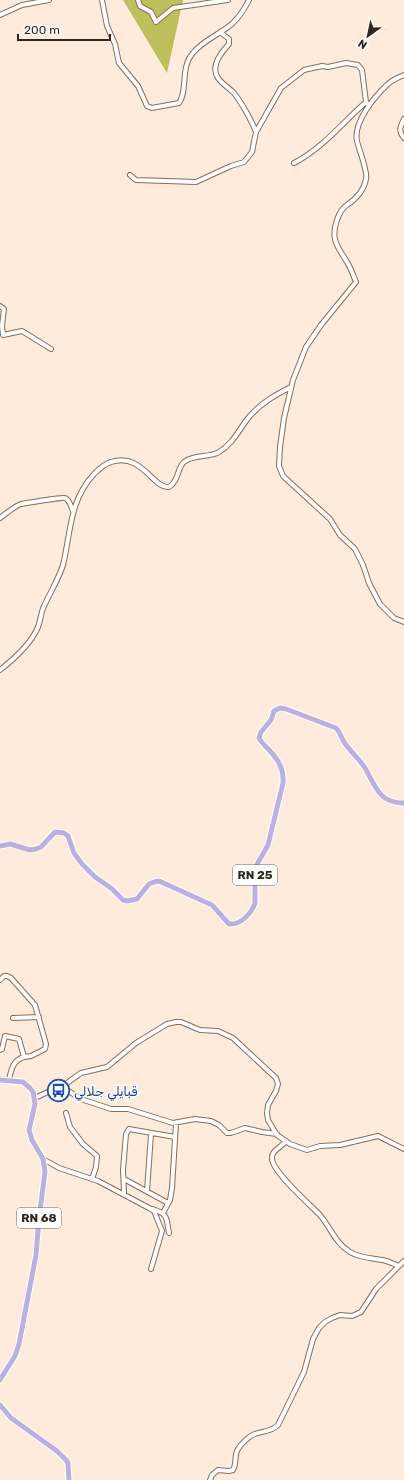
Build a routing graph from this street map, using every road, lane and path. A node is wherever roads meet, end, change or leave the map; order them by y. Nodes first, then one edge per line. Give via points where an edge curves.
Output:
1 (49, 0) edge
2 (102, 0) edge
3 (138, 0) edge
4 (228, 0) edge
5 (249, 0) edge
6 (0, 15) edge
7 (220, 32) junction
8 (404, 75) edge
9 (366, 102) junction
10 (369, 106) junction
11 (404, 119) edge
12 (256, 132) junction
13 (404, 138) edge
14 (294, 163) dead end
15 (130, 175) dead end
16 (0, 306) edge
17 (51, 349) dead end
18 (291, 387) junction
19 (73, 512) junction
20 (0, 518) edge
21 (404, 622) edge
22 (0, 670) edge
23 (404, 804) edge
24 (0, 846) edge
25 (0, 980) edge
26 (39, 1016) junction
27 (13, 1018) dead end
28 (0, 1050) edge
29 (24, 1057) junction
30 (0, 1080) edge
31 (8, 1080) junction
32 (61, 1086) junction
33 (35, 1098) junction
34 (66, 1114) dead end
35 (176, 1123) junction
36 (152, 1134) junction
37 (277, 1135) junction
38 (175, 1138) junction
39 (286, 1141) junction
40 (404, 1150) edge
41 (43, 1159) junction
42 (92, 1179) junction
43 (124, 1179) junction
44 (146, 1191) junction
45 (124, 1193) junction
46 (168, 1203) junction
47 (149, 1208) junction
48 (163, 1213) junction
49 (169, 1233) dead end
50 (404, 1261) edge
51 (399, 1266) junction
52 (150, 1269) dead end
53 (0, 1380) edge
54 (0, 1405) edge
55 (69, 1480) edge
56 (210, 1480) edge

1 - 6 street via 22,5
2 - 7 street via 107,26 116,44 119,63 138,86 145,104 150,108 179,103 182,98 185,70 192,53
3 - 4 street via 140,6 151,12 156,22 173,8
5 - 7 street via 233,23
7 - 12 street via 229,39 229,44 219,55 216,73 234,94
8 - 10 street via 389,83
9 - 10 street
9 - 12 street via 362,70 356,63 304,70 281,88
9 - 14 street via 321,145
10 - 18 street via 356,133 367,177 364,187 356,198 343,208 334,227 334,239 356,282 306,347
11 - 13 street via 400,132
12 - 15 street via 252,152 244,162 196,182 136,180
16 - 17 street via 4,309 3,334 22,331
18 - 19 street via 269,398 256,409 238,434 218,452 185,461 176,480 169,487 162,487 142,468 131,462 111,462 86,482
18 - 21 street via 280,447 280,471 330,519 340,535 355,549 380,604 394,618
19 - 20 street via 69,501 59,497 23,504
19 - 22 street via 63,565 41,611 37,627 20,654
23 - 24 main road, RN 25 via 389,801 380,794 336,728 280,708 274,711 259,738 280,764 284,775 283,783 268,845 255,868 256,903 244,919 236,924 229,924 212,905 159,881 149,884 137,899 123,900 82,864 64,833 55,832 36,849 30,850 10,844
25 - 26 street via 4,976 11,978 36,1005
26 - 27 street
26 - 29 street via 45,1049
28 - 29 street via 5,1036 19,1039
29 - 31 street via 15,1062
30 - 31 main road
31 - 33 main road via 27,1085
32 - 33 street
32 - 35 street via 81,1099 101,1106 115,1110 128,1109
32 - 37 street via 81,1073 107,1067 136,1043 167,1024 181,1022 200,1030 218,1031 233,1038 276,1078 278,1084 267,1113
33 - 41 main road, RN 68 via 29,1130
34 - 42 street via 70,1128 96,1156
35 - 37 street via 195,1119 219,1125 227,1133 246,1128
35 - 38 street
36 - 38 street
36 - 43 street via 129,1129 126,1134
36 - 44 street
37 - 39 street
38 - 46 street via 172,1188
39 - 40 street via 307,1150 378,1136
39 - 51 street via 274,1151 272,1163 319,1215 338,1242 359,1256
41 - 42 street via 59,1168
41 - 53 main road, RN 68 via 45,1172 36,1255 19,1344 15,1356
42 - 45 street
43 - 44 street
43 - 45 street
44 - 46 street
45 - 47 street
46 - 48 street
47 - 48 street
47 - 52 street via 154,1211 162,1231
48 - 49 street
50 - 51 street
51 - 56 street via 376,1289 361,1312 352,1316 340,1315 319,1328 313,1339 304,1372 278,1426 268,1432 253,1435 239,1447 233,1470 218,1470
54 - 55 main road via 11,1418 66,1460

